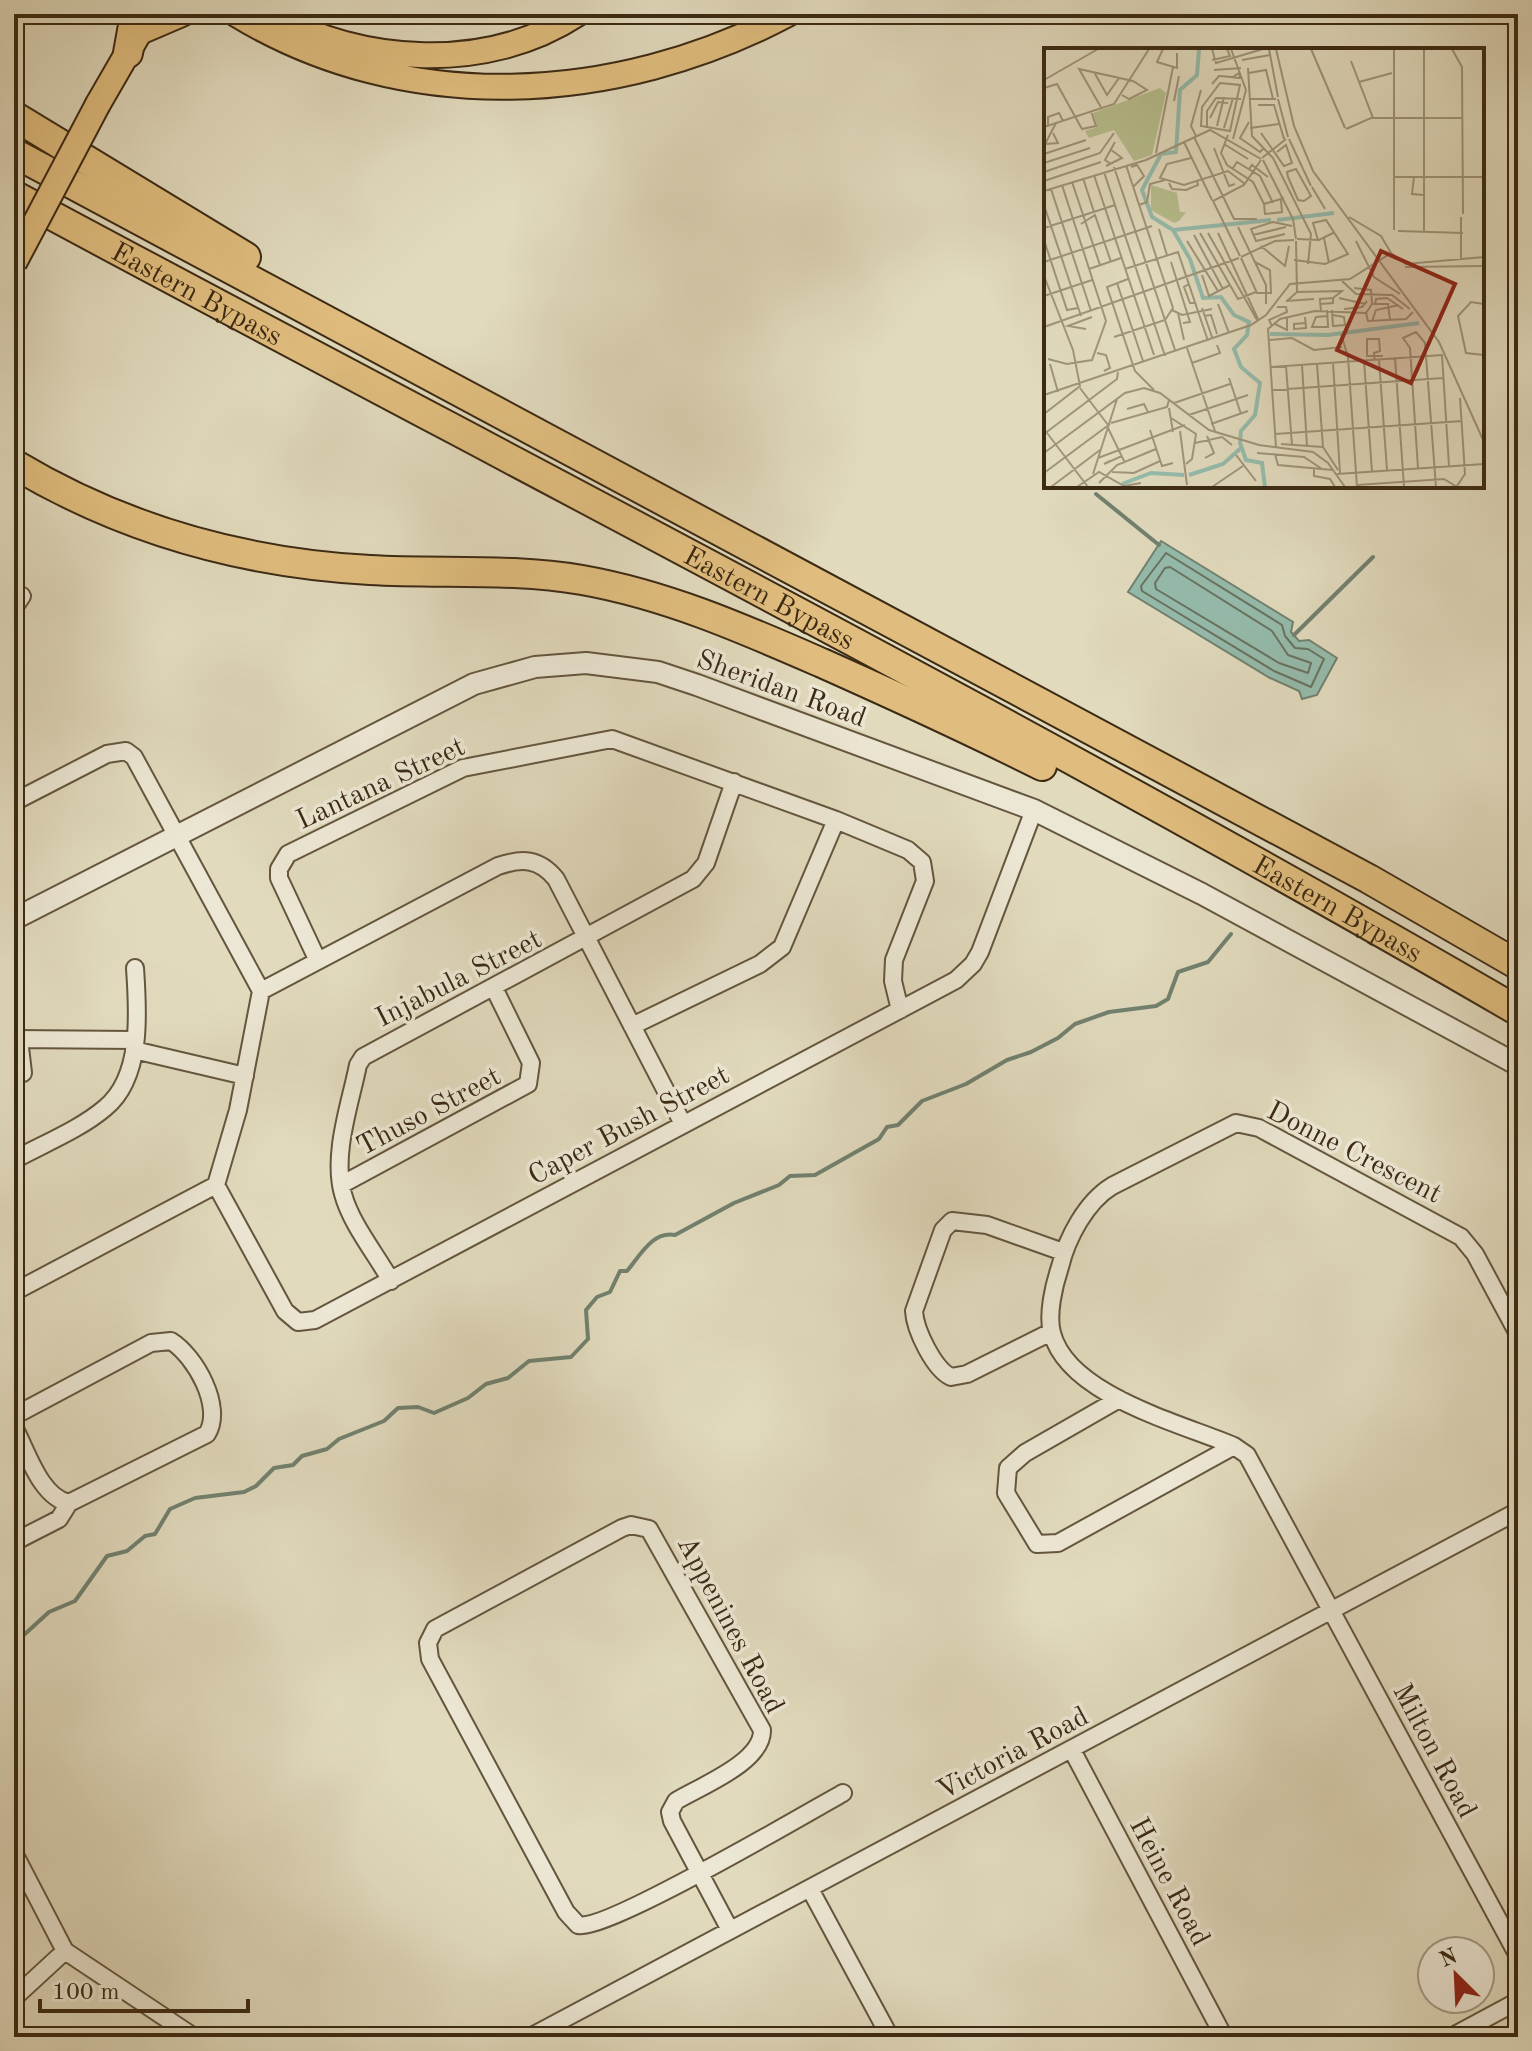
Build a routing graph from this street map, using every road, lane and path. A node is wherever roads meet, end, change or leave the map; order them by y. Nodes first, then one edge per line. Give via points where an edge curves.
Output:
1 (182, 14) edge
2 (236, 14) edge
3 (271, 14) edge
4 (577, 14) edge
5 (788, 14) edge
6 (138, 28) edge
7 (14, 116) edge
8 (14, 153) edge
9 (14, 195) edge
10 (14, 263) edge
11 (369, 343) junction
12 (14, 464) edge
13 (734, 782) junction
14 (14, 802) edge
15 (1034, 810) junction
16 (836, 820) junction
17 (1180, 820) junction
18 (176, 838) junction
19 (14, 919) edge
20 (586, 939) junction
21 (317, 959) junction
22 (1518, 965) edge
23 (135, 968) dead end
24 (494, 988) junction
25 (261, 991) junction
26 (900, 1010) junction
27 (1518, 1011) edge
28 (632, 1026) junction
29 (17, 1039) edge
30 (134, 1045) junction
31 (1518, 1065) edge
32 (23, 1073) dead end
33 (245, 1076) junction
34 (683, 1124) junction
35 (14, 1160) edge
36 (216, 1185) junction
37 (341, 1185) junction
38 (1063, 1252) junction
39 (391, 1281) junction
40 (14, 1292) edge
41 (1051, 1332) junction
42 (1518, 1334) edge
43 (1119, 1399) junction
44 (14, 1416) edge
45 (14, 1427) edge
46 (1234, 1446) junction
47 (69, 1503) junction
48 (1518, 1511) edge
49 (14, 1542) edge
50 (1330, 1610) junction
51 (1072, 1750) junction
52 (843, 1793) dead end
53 (14, 1853) edge
54 (699, 1874) junction
55 (810, 1889) junction
56 (730, 1930) junction
57 (65, 1951) junction
58 (1518, 1956) edge
59 (14, 1998) edge
60 (1518, 2001) edge
61 (551, 2032) edge
62 (194, 2037) edge
63 (530, 2037) edge
64 (890, 2037) edge
65 (1224, 2037) edge
66 (1451, 2037) edge

1 - 6 main road
2 - 5 main road via 278,40 330,60 417,80 490,87 580,83 660,68
3 - 4 main road via 327,39 371,51 426,56 503,45
6 - 10 main road, bridge
7 - 11 highway via 298,285
8 - 11 highway, Eastern Bypass
9 - 17 highway, Eastern Bypass
11 - 22 highway, Eastern Bypass via 1369,879
12 - 17 highway via 77,500 134,524 253,557 372,570 525,573 664,600 813,659 1091,789
13 - 16 street, Lantana Street
13 - 20 street, Injabula Street via 701,871
13 - 21 street, Lantana Street via 612,739 478,763 445,775 296,849 282,861 283,890
14 - 18 street via 107,754 126,751 141,766
15 - 18 street, Sheridan Road via 658,672 563,663 508,673 440,698
15 - 26 street, Caper Bush Street via 973,964 956,980
15 - 31 street, Sheridan Road
16 - 26 street, Lantana Street via 917,855 925,871 894,960
16 - 28 street via 782,947 760,964
17 - 27 highway, Eastern Bypass
18 - 19 street, Sheridan Road
18 - 25 street
20 - 21 street via 556,879 541,864 525,860 498,866
20 - 24 street, Injabula Street
20 - 28 street
21 - 25 street
23 - 30 street
24 - 37 street, Injabula Street via 363,1057 342,1144
24 - 37 street, Thuso Street via 527,1053 532,1071 528,1084
25 - 33 street
26 - 34 street, Caper Bush Street
28 - 34 street
29 - 30 street
29 - 32 street
30 - 33 street
30 - 35 street via 116,1097 106,1108
33 - 36 street
34 - 39 street, Caper Bush Street
36 - 39 street, Caper Bush Street via 298,1322 315,1320
36 - 40 street
37 - 39 street, Injabula Street
38 - 41 street, Donne Crescent
38 - 41 street via 987,1225 952,1221 943,1230 914,1311 940,1369 951,1377
38 - 42 street, Donne Crescent via 1100,1193 1227,1126 1248,1124 1461,1237
41 - 43 street via 1081,1378
43 - 46 street
43 - 46 street via 1008,1468 1006,1493 1037,1544 1058,1543
44 - 47 street via 151,1343 171,1341 187,1356 213,1407 207,1434
45 - 47 street via 46,1488
46 - 50 street via 1252,1462
47 - 49 street via 59,1519
48 - 50 street, Victoria Road
50 - 51 street, Victoria Road
50 - 58 street, Milton Road
51 - 55 street, Victoria Road
51 - 65 street, Heine Road
52 - 54 street
53 - 57 street
54 - 54 street, Appenines Road via 672,1821 671,1807 751,1757 762,1741 762,1730 656,1538 642,1526 622,1528 445,1623 431,1636 428,1650 572,1921 584,1927 599,1922
54 - 56 street, Appenines Road
55 - 56 street, Victoria Road
55 - 64 street
56 - 61 street, Victoria Road
57 - 59 street
57 - 62 street
60 - 66 street
61 - 63 street, Victoria Road

